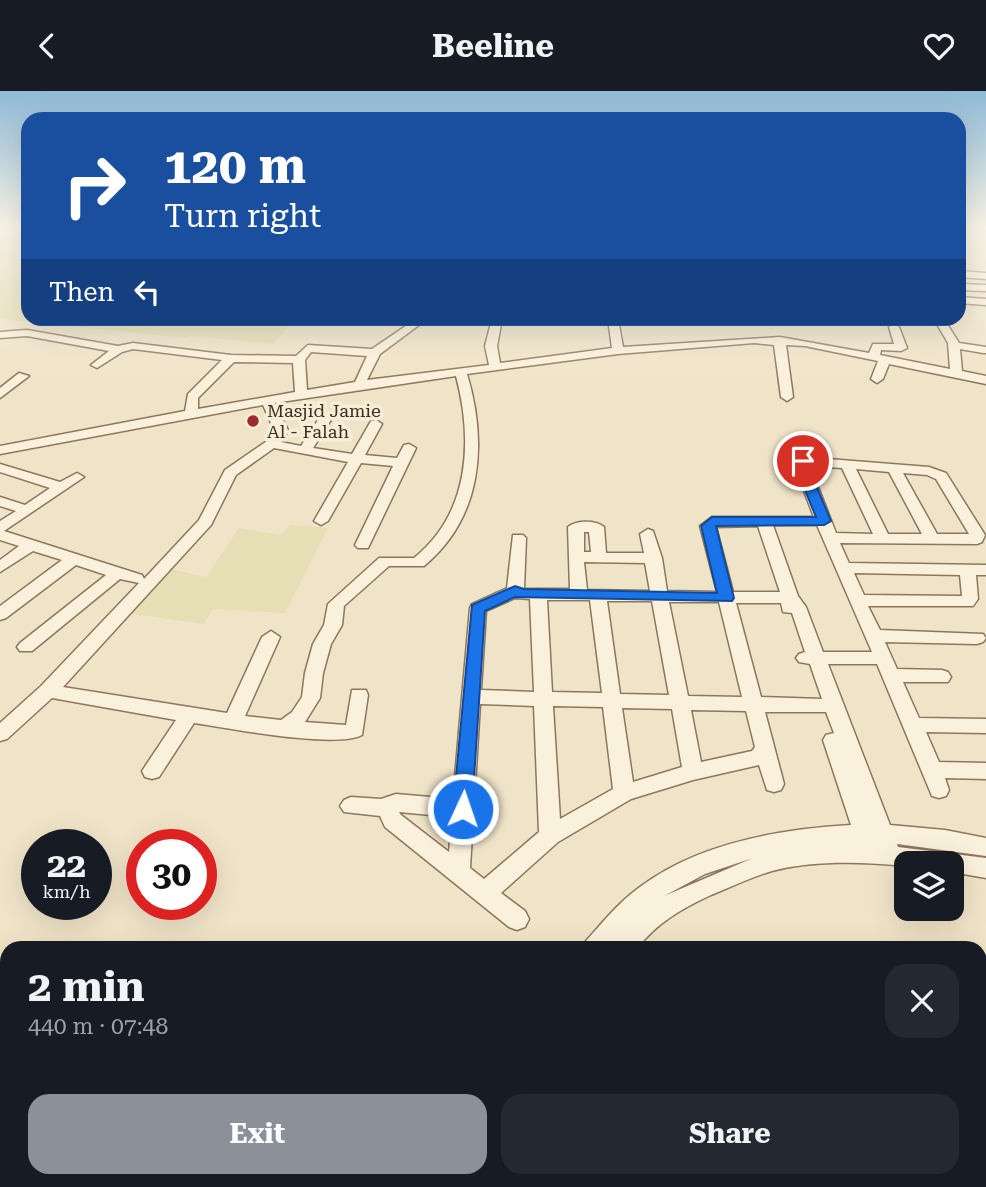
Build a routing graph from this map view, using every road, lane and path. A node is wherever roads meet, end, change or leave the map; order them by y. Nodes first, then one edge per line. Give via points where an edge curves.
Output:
1 (966, 287) edge
2 (986, 288) edge
3 (410, 326) edge
4 (495, 326) edge
5 (614, 326) edge
6 (943, 326) edge
7 (894, 327) dead end
8 (0, 335) edge
9 (775, 336) junction
10 (954, 345) junction
11 (118, 349) junction
12 (983, 350) dead end
13 (618, 351) junction
14 (373, 353) junction
15 (231, 358) junction
16 (879, 358) junction
17 (299, 360) junction
18 (97, 365) dead end
19 (495, 367) junction
20 (461, 373) junction
21 (956, 374) junction
22 (23, 376) dead end
23 (877, 379) dead end
24 (986, 380) edge
25 (359, 385) junction
26 (0, 394) edge
27 (301, 394) junction
28 (787, 397) dead end
29 (267, 401) junction
30 (191, 415) junction
31 (325, 420) dead end
32 (376, 424) dead end
33 (272, 444) junction
34 (409, 448) dead end
35 (305, 450) junction
36 (4, 451) edge
37 (357, 458) junction
38 (402, 463) junction
39 (846, 463) junction
40 (892, 467) junction
41 (0, 468) edge
42 (76, 477) dead end
43 (61, 487) junction
44 (0, 501) edge
45 (27, 510) junction
46 (321, 521) dead end
47 (764, 521) junction
48 (824, 521) junction
49 (0, 529) edge
50 (648, 534) dead end
51 (0, 535) edge
52 (518, 538) dead end
53 (830, 538) junction
54 (883, 539) junction
55 (933, 540) junction
56 (31, 545) junction
57 (363, 545) dead end
58 (576, 557) junction
59 (599, 557) junction
60 (654, 558) junction
61 (74, 559) junction
62 (0, 567) edge
63 (845, 568) junction
64 (968, 570) junction
65 (986, 570) edge
66 (118, 573) junction
67 (136, 579) dead end
68 (515, 591) junction
69 (538, 594) junction
70 (588, 595) junction
71 (660, 596) junction
72 (726, 598) junction
73 (790, 598) junction
74 (859, 600) junction
75 (0, 614) edge
76 (874, 636) junction
77 (271, 637) dead end
78 (976, 638) dead end
79 (26, 647) dead end
80 (811, 658) junction
81 (888, 667) junction
82 (942, 677) dead end
83 (48, 691) junction
84 (359, 695) dead end
85 (470, 698) junction
86 (542, 701) junction
87 (681, 701) junction
88 (611, 703) junction
89 (752, 704) junction
90 (822, 706) junction
91 (189, 716) junction
92 (233, 722) junction
93 (913, 725) junction
94 (986, 726) edge
95 (284, 729) junction
96 (0, 734) edge
97 (765, 749) junction
98 (932, 770) junction
99 (152, 771) dead end
100 (984, 771) edge
101 (693, 772) junction
102 (774, 784) dead end
103 (855, 786) junction
104 (939, 790) dead end
105 (624, 793) junction
106 (351, 806) dead end
107 (386, 808) junction
108 (463, 809) junction
109 (550, 836) junction
110 (877, 845) junction
111 (986, 847) edge
112 (986, 868) edge
113 (458, 873) junction
114 (484, 894) junction
115 (666, 895) junction
116 (517, 919) dead end
117 (602, 941) edge
118 (630, 941) edge

1 - 2 street
3 - 14 street
4 - 19 street via 491,346
5 - 13 street
6 - 10 street
7 - 16 street via 901,348 877,346
8 - 11 street via 27,333
9 - 13 street
9 - 16 street via 804,349
9 - 28 street
10 - 12 street
10 - 21 street
11 - 15 street via 159,348
11 - 18 street
13 - 19 street
14 - 17 street via 312,347
14 - 25 street
15 - 17 street
15 - 30 street via 192,397
16 - 21 street
16 - 23 street
17 - 27 street
19 - 20 street
20 - 25 street
20 - 95 street via 472,465 451,526 442,542 418,563 384,561 336,604 333,625 314,673 311,698
21 - 24 street
22 - 26 street
25 - 27 street
27 - 29 street
29 - 30 street
29 - 33 street via 282,432
30 - 36 street
31 - 35 street
32 - 37 street
33 - 35 street
33 - 83 street via 230,473 206,522
34 - 38 street
35 - 37 street
37 - 38 street
37 - 46 street
38 - 57 street
39 - 40 street
39 - 48 street via 803,461
39 - 54 street
40 - 55 street
40 - 55 street via 939,473 978,538
41 - 43 street
42 - 43 street
43 - 45 street
44 - 45 street
45 - 49 street
47 - 48 street
47 - 72 street via 712,521 708,526
47 - 73 street
48 - 53 street
50 - 60 street
51 - 56 street
52 - 68 street
53 - 54 street
53 - 63 street
54 - 55 street
56 - 61 street
56 - 62 street
58 - 59 street
58 - 59 street via 576,527 596,527
58 - 70 street
59 - 60 street
60 - 71 street
61 - 66 street
61 - 75 street
63 - 64 street
63 - 74 street
64 - 65 street
64 - 74 street via 967,601
66 - 67 street
66 - 79 street
68 - 69 street
68 - 85 street via 478,608
69 - 70 street
69 - 86 street
70 - 71 street
70 - 88 street
71 - 72 street
71 - 87 street
72 - 73 street
72 - 89 street
73 - 80 street via 798,607
74 - 76 street
76 - 78 street
76 - 81 street
77 - 92 street
80 - 81 street
80 - 90 street
80 - 103 street
81 - 82 street
81 - 93 street
83 - 91 street
83 - 96 street
84 - 95 street via 353,732
85 - 86 street
85 - 108 street
86 - 88 street
86 - 109 street
87 - 88 street
87 - 89 street
87 - 101 street
88 - 105 street
89 - 90 street
89 - 97 street
90 - 103 street
91 - 92 street
91 - 99 street
92 - 95 street
93 - 94 street
93 - 98 street
97 - 101 street via 752,759
97 - 102 street
98 - 100 street
98 - 104 street
101 - 105 street
103 - 110 street
105 - 109 street
106 - 107 street
107 - 108 street via 396,803
107 - 113 street via 393,821
108 - 113 street
109 - 114 street
110 - 111 street
110 - 112 street
110 - 115 street via 796,856
113 - 114 street
114 - 116 street
115 - 117 street via 632,908
115 - 118 street

